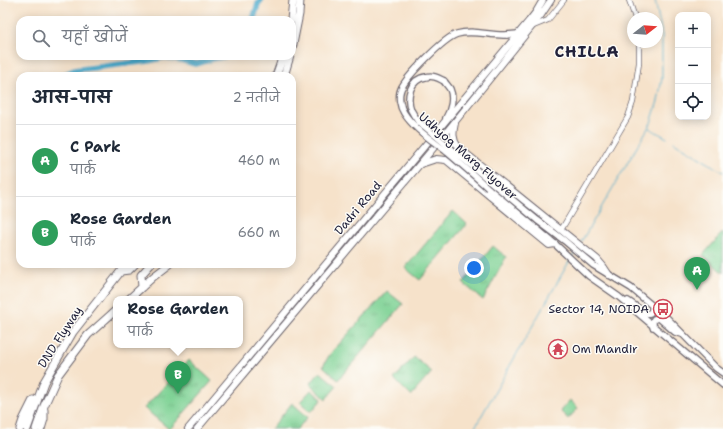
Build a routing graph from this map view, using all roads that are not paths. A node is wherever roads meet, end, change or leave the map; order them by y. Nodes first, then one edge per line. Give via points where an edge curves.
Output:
1 (543, 0) edge
2 (551, 0) edge
3 (564, 0) edge
4 (629, 0) edge
5 (296, 2) edge
6 (633, 12) edge
7 (539, 13) junction
8 (292, 16) edge
9 (548, 20) junction
10 (531, 25) junction
11 (296, 29) edge
12 (518, 34) junction
13 (639, 48) edge
14 (282, 60) edge
15 (289, 60) edge
16 (277, 72) edge
17 (285, 72) edge
18 (444, 122) junction
19 (455, 122) junction
20 (425, 145) junction
21 (458, 147) junction
22 (426, 157) junction
23 (446, 160) junction
24 (420, 165) junction
25 (560, 233) junction
26 (557, 246) junction
27 (595, 262) junction
28 (122, 268) edge
29 (147, 268) edge
30 (165, 268) edge
31 (609, 275) joint
32 (142, 287) junction
33 (132, 296) edge
34 (618, 297) junction
35 (652, 306) junction
36 (113, 313) edge
37 (653, 327) junction
38 (683, 334) junction
39 (723, 373) edge
40 (44, 382) junction
41 (723, 385) edge
42 (44, 406) junction
43 (20, 429) edge
44 (27, 429) edge
45 (36, 429) edge
46 (41, 429) edge
47 (188, 429) edge
48 (197, 429) edge

1 - 7 highway, Dadri Road
2 - 7 highway, Dadri Road
3 - 9 street
4 - 6 street
5 - 8 highway
5 - 11 highway via 299,14
7 - 9 street
7 - 10 highway, Dadri Road
9 - 10 street
10 - 12 highway, Dadri Road
10 - 19 highway, Dadri Road
12 - 18 highway, Dadri Road
12 - 26 main road, Udhyog Marg Flyover, bridge via 496,36 467,33 448,38 405,81 400,91 400,100 403,112 422,133
13 - 25 street via 633,102 628,117
14 - 16 highway
15 - 17 highway
18 - 20 highway, Dadri Road
18 - 25 main road, Udhyog Marg Flyover, bridge via 452,101 450,90 444,81 425,76 414,83 410,91 411,111 418,121 537,220
19 - 21 highway via 453,134
19 - 22 highway, Dadri Road
20 - 22 highway via 429,148
20 - 47 highway, Dadri Road
21 - 23 highway
21 - 25 highway
22 - 24 highway, Dadri Road
23 - 24 highway via 436,159
23 - 26 highway via 549,245
24 - 48 highway, Dadri Road
25 - 27 main road, Udhyog Marg Flyover via 565,241
25 - 27 highway via 567,234
26 - 34 main road, Udhyog Marg Flyover via 589,276
27 - 31 highway via 603,266
28 - 40 highway, DND Flyway via 73,332
29 - 32 highway via 141,275
30 - 32 highway
31 - 35 main road via 631,288
32 - 33 highway
34 - 35 main road via 629,301 647,314 652,310
34 - 37 main road
35 - 38 main road
36 - 42 highway, DND Flyway via 88,335 76,350 58,375
37 - 38 main road via 654,319 659,318 675,332
37 - 41 main road
38 - 39 main road
40 - 43 highway
40 - 44 highway, DND Flyway
42 - 45 highway, DND Flyway
42 - 46 highway

